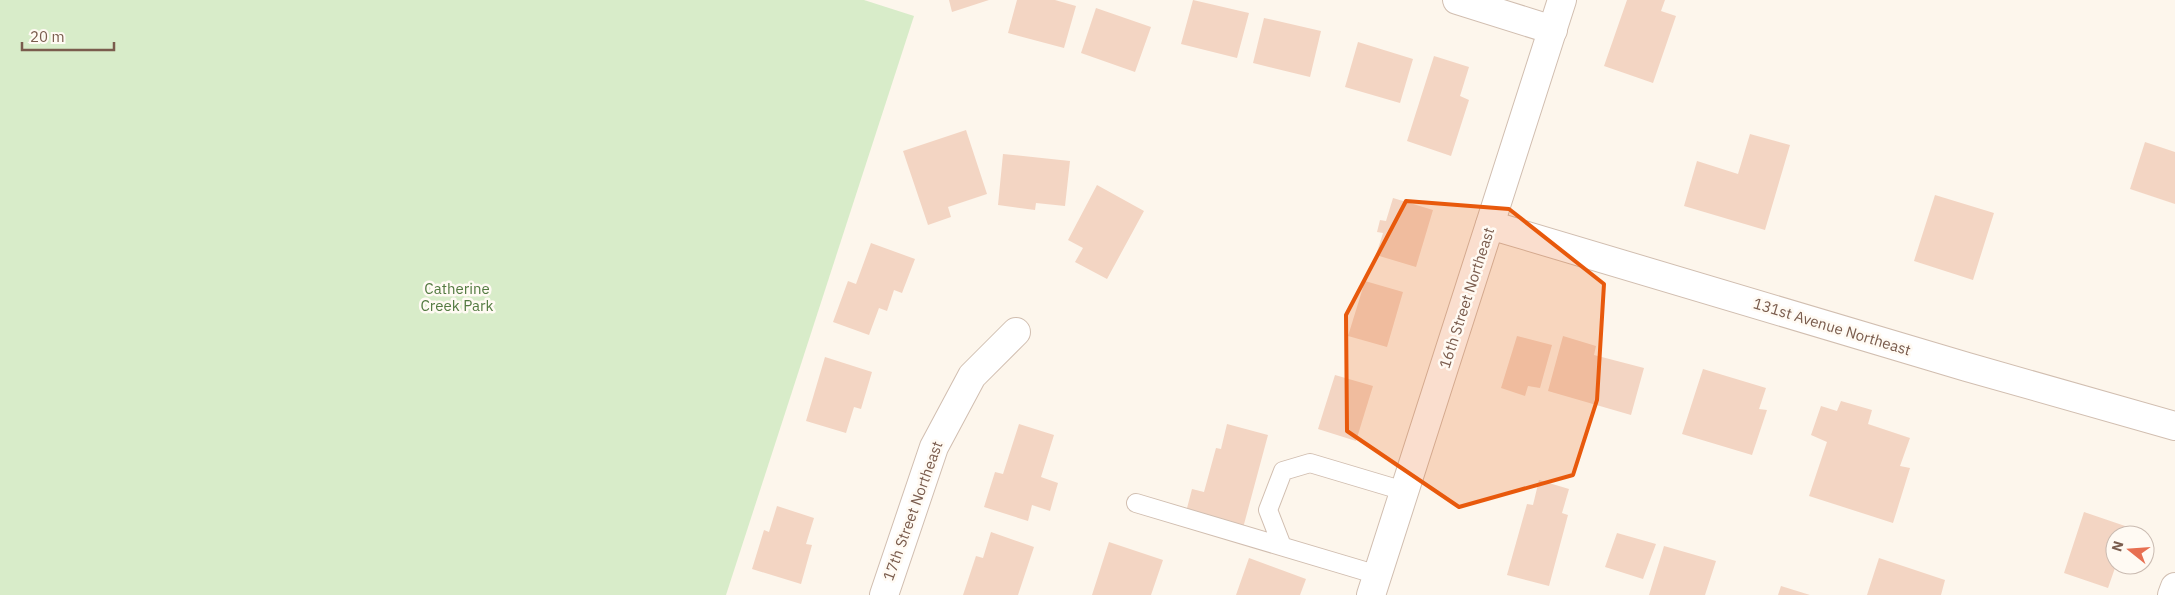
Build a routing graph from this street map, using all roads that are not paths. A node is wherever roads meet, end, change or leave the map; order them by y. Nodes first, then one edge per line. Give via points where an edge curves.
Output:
1 (1456, 0) edge
2 (1562, 0) edge
3 (1553, 30) junction
4 (1490, 225) junction
5 (1016, 332) dead end
6 (2175, 426) edge
7 (1404, 491) junction
8 (1136, 503) dead end
9 (1282, 546) junction
10 (1374, 585) edge
11 (2175, 587) edge
12 (884, 595) edge
13 (2172, 595) edge

1 - 3 street
2 - 3 street, 16th Street Northeast
3 - 4 street, 16th Street Northeast
4 - 6 street, 131st Avenue Northeast
4 - 7 street, 16th Street Northeast
5 - 12 street, 17th Street Northeast via 972,376 934,447
7 - 9 lane via 1310,463 1283,471 1268,510
7 - 10 street, 16th Street Northeast
8 - 9 lane
9 - 10 lane
11 - 13 street

